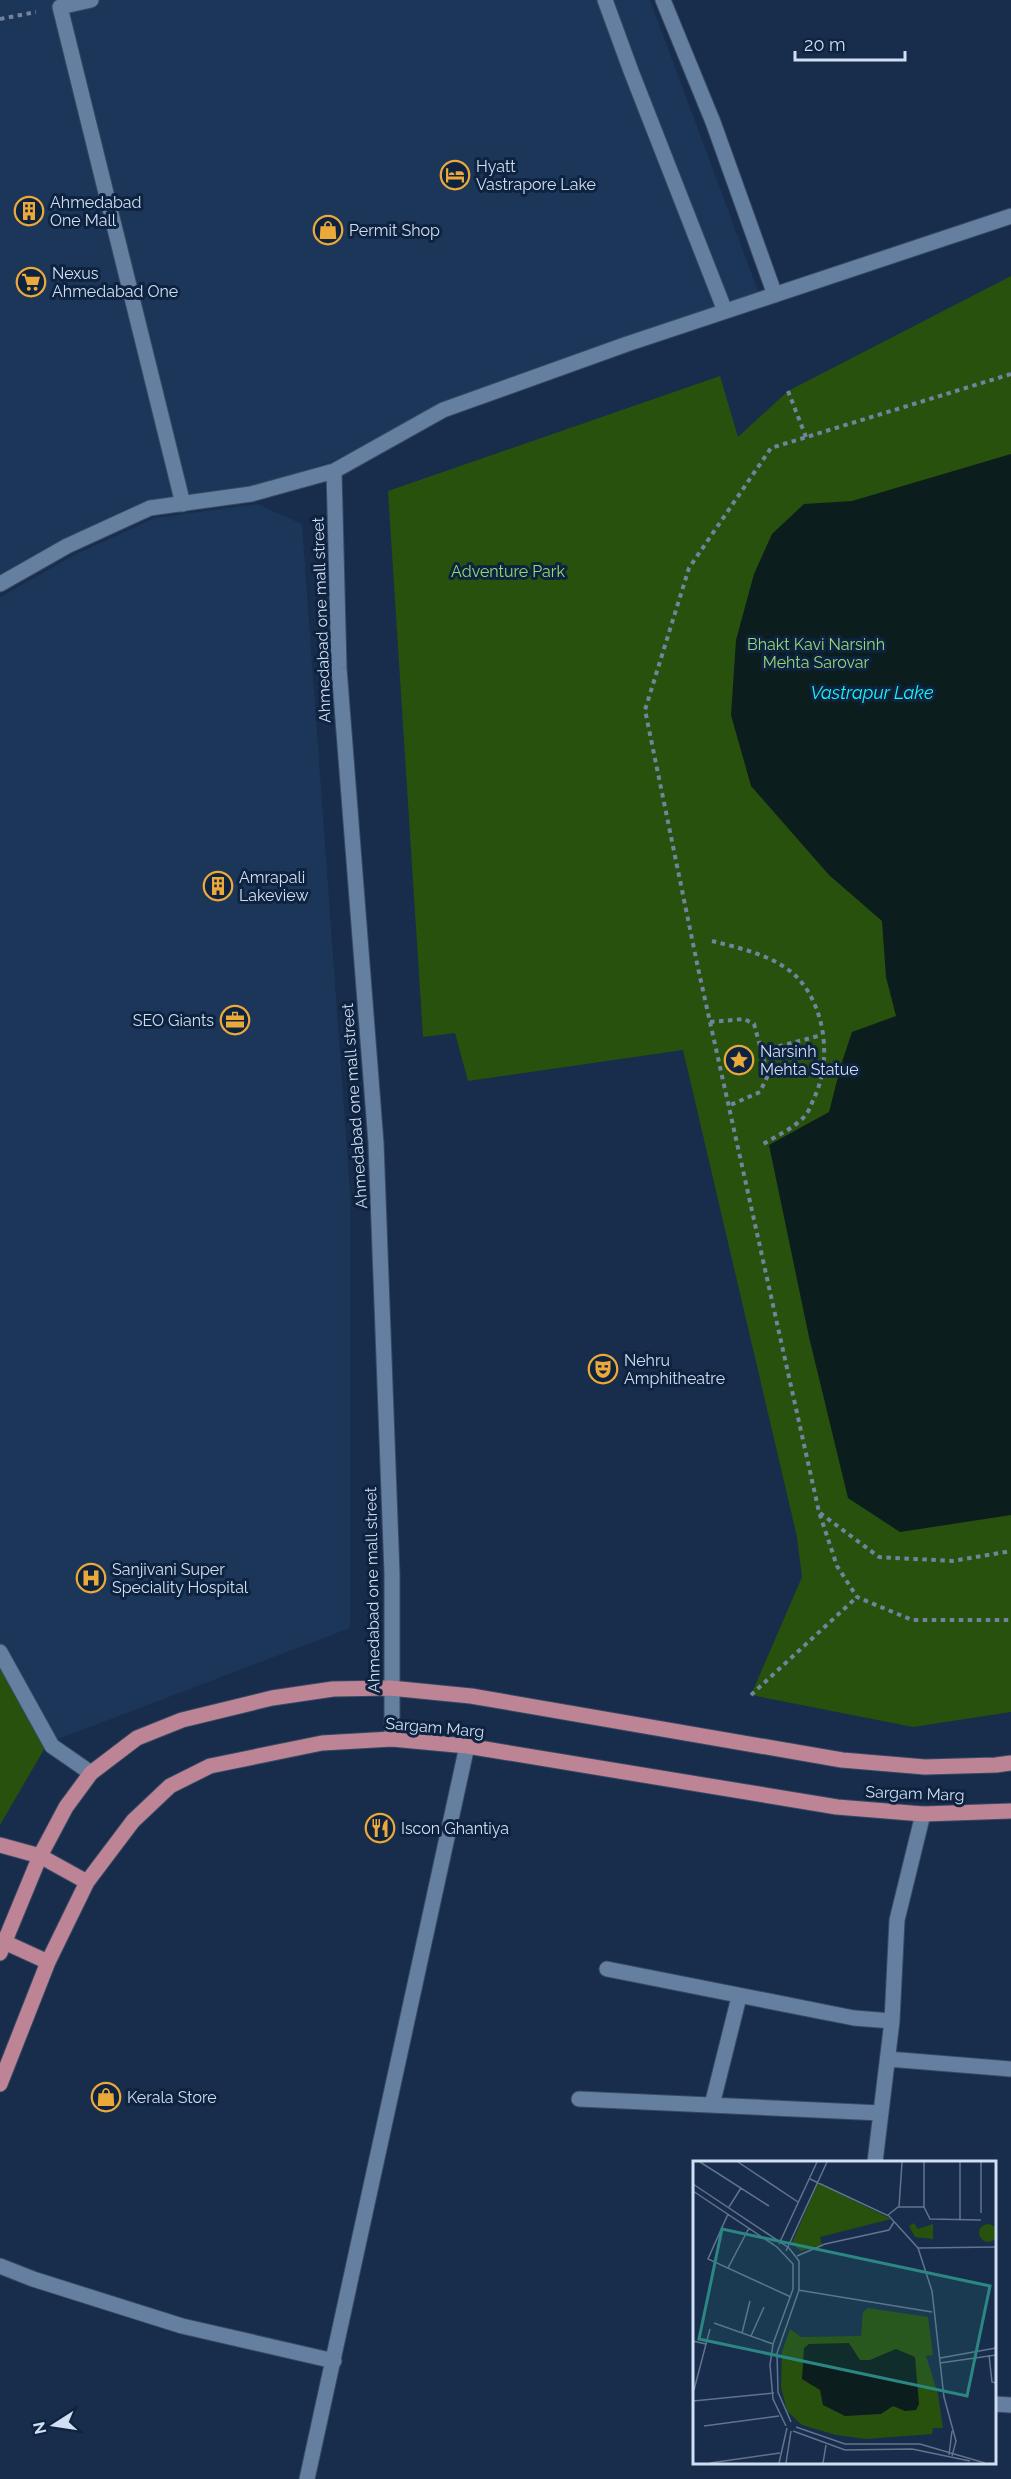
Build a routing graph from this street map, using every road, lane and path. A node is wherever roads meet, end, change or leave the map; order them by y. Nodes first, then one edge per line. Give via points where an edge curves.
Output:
1 (91, 0) edge
2 (605, 0) edge
3 (663, 0) edge
4 (60, 8) junction
5 (0, 19) edge
6 (1011, 216) edge
7 (775, 295) junction
8 (725, 311) junction
9 (1011, 374) edge
10 (788, 391) dead end
11 (806, 437) junction
12 (334, 471) junction
13 (183, 504) junction
14 (0, 584) edge
15 (712, 941) dead end
16 (710, 1022) junction
17 (822, 1035) junction
18 (761, 1051) junction
19 (728, 1107) junction
20 (760, 1146) dead end
21 (819, 1512) junction
22 (1011, 1551) edge
23 (857, 1597) junction
24 (1011, 1620) edge
25 (0, 1652) edge
26 (390, 1688) junction
27 (751, 1695) dead end
28 (392, 1739) junction
29 (467, 1746) junction
30 (1011, 1763) edge
31 (91, 1773) junction
32 (1011, 1811) edge
33 (923, 1814) junction
34 (0, 1845) edge
35 (40, 1856) junction
36 (87, 1882) junction
37 (2, 1945) edge
38 (48, 1962) junction
39 (607, 1969) dead end
40 (739, 1997) junction
41 (892, 2021) junction
42 (888, 2059) junction
43 (1011, 2069) edge
44 (0, 2084) edge
45 (579, 2099) dead end
46 (712, 2105) junction
47 (881, 2113) junction
48 (874, 2161) edge
49 (0, 2266) edge
50 (334, 2361) junction
51 (307, 2479) edge

1 - 4 street
2 - 8 street
3 - 7 street via 713,122
4 - 5 path
4 - 13 street
6 - 7 street
7 - 8 street
8 - 12 street via 443,410
9 - 11 path
10 - 11 path
11 - 16 path via 771,448 689,568 645,710
12 - 13 street via 251,494
12 - 26 street, Ahmedabad one mall street via 339,668 376,1143 392,1574
13 - 14 street via 150,508 67,546
15 - 17 path via 746,950 796,976 810,996
16 - 18 path via 744,1019 754,1024
16 - 19 path
17 - 18 path
17 - 20 path via 826,1050 822,1083 805,1117
18 - 19 path via 768,1075 760,1092
19 - 21 path
21 - 22 path via 879,1557 952,1561
21 - 23 path via 837,1566
23 - 24 path via 912,1620
23 - 27 path
25 - 31 street via 52,1746
26 - 28 street, Ahmedabad one mall street
26 - 30 main road, Sargam Marg via 471,1696 842,1760 925,1767
26 - 31 main road, Sargam Marg via 333,1689 182,1720 137,1738
28 - 29 main road, Sargam Marg
28 - 36 main road, Sargam Marg via 322,1743 210,1766 170,1786 134,1821
29 - 33 main road, Sargam Marg via 837,1807
29 - 50 street
31 - 35 main road, Sargam Marg via 66,1807
32 - 33 main road, Sargam Marg
33 - 41 street via 897,1920
34 - 35 main road
35 - 36 main road
35 - 37 main road, Sargam Marg
36 - 38 main road, Sargam Marg
37 - 38 main road
38 - 44 main road, Sargam Marg
39 - 40 street
40 - 41 street
40 - 46 street
41 - 42 street
42 - 43 street
42 - 47 street
45 - 46 street
46 - 47 street
47 - 48 street
49 - 50 street via 182,2326
50 - 51 street

